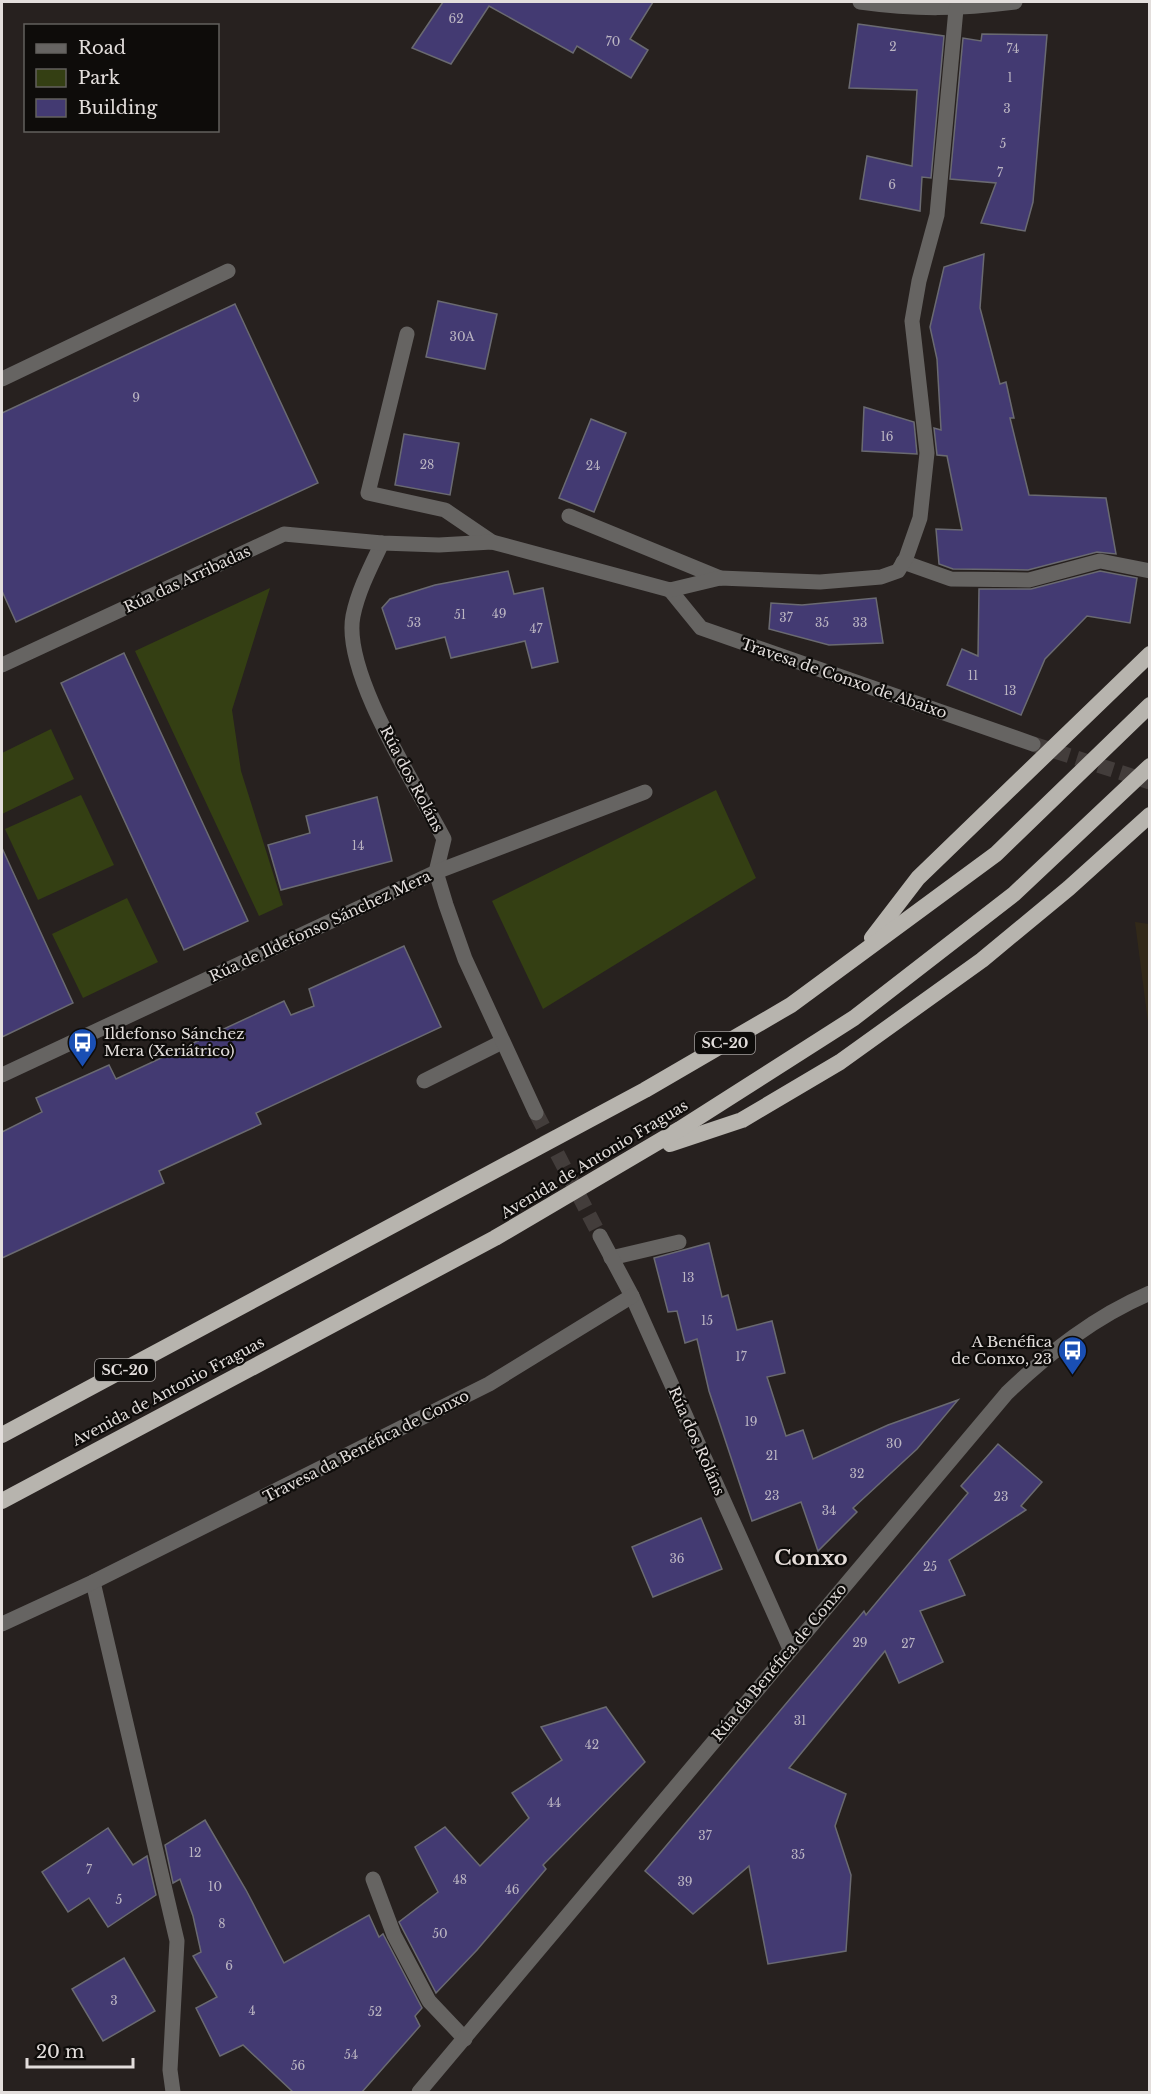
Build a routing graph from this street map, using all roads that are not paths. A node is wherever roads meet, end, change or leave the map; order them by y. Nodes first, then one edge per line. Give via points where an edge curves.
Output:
1 (860, 2) edge
2 (1015, 2) edge
3 (956, 9) junction
4 (228, 271) dead end
5 (406, 334) dead end
6 (2, 379) edge
7 (569, 516) dead end
8 (492, 542) junction
9 (382, 543) junction
10 (903, 562) junction
11 (1149, 571) edge
12 (720, 578) junction
13 (670, 591) junction
14 (1149, 654) edge
15 (2, 665) edge
16 (1149, 705) edge
17 (1033, 744) tunnel mouth
18 (1149, 766) edge
19 (645, 792) dead end
20 (1149, 815) edge
21 (436, 873) junction
22 (860, 953) junction
23 (502, 1042) junction
24 (2, 1075) edge
25 (424, 1081) dead end
26 (536, 1113) tunnel mouth
27 (638, 1155) junction
28 (600, 1236) tunnel mouth
29 (679, 1242) dead end
30 (611, 1258) junction
31 (1149, 1293) edge
32 (632, 1296) junction
33 (2, 1435) edge
34 (2, 1501) edge
35 (93, 1582) junction
36 (2, 1624) edge
37 (790, 1648) junction
38 (373, 1879) dead end
39 (465, 2039) junction
40 (173, 2092) edge
41 (419, 2092) edge

1 - 3 street
2 - 3 street
3 - 10 street via 937,215 912,321 927,453 920,518
4 - 6 street
5 - 8 street via 368,493 445,510
7 - 12 street
8 - 9 street, Rúa das Arribadas
8 - 13 street
9 - 15 street, Rúa das Arribadas via 284,534
9 - 21 street, Rúa dos Roláns via 353,616 354,652 373,706 444,839
10 - 11 street via 951,579 1029,580 1100,561
10 - 12 street via 898,571 876,578 820,582
12 - 13 street
13 - 17 street, Travesa de Conxo de Abaixo via 701,628
14 - 22 highway via 918,878
16 - 22 highway, SC-20 via 996,854
18 - 27 highway, Avenida de Antonio Fraguas / SC-20 via 1014,894 854,1018
19 - 21 street, Rúa de Ildefonso Sánchez Mera
20 - 27 highway via 982,960 840,1062 742,1120
21 - 23 street via 465,959
21 - 24 street, Rúa de Ildefonso Sánchez Mera
22 - 33 highway, SC-20 via 791,1005 645,1090
23 - 25 street
23 - 26 street
27 - 34 highway, Avenida de Antonio Fraguas / SC-20 via 495,1238
28 - 30 street, Rúa dos Roláns
29 - 30 street
30 - 32 street, Rúa dos Roláns
31 - 37 street, Rúa da Benéfica de Conxo via 1069,1338 1007,1393
32 - 35 street, Travesa da Benéfica de Conxo via 489,1384
32 - 37 street, Rúa dos Roláns
35 - 36 street, Travesa da Benéfica de Conxo
35 - 40 street via 177,1941 170,2070
37 - 39 street, Rúa da Benéfica de Conxo
38 - 39 street via 394,1935 429,2001
39 - 41 street, Rúa da Benéfica de Conxo

